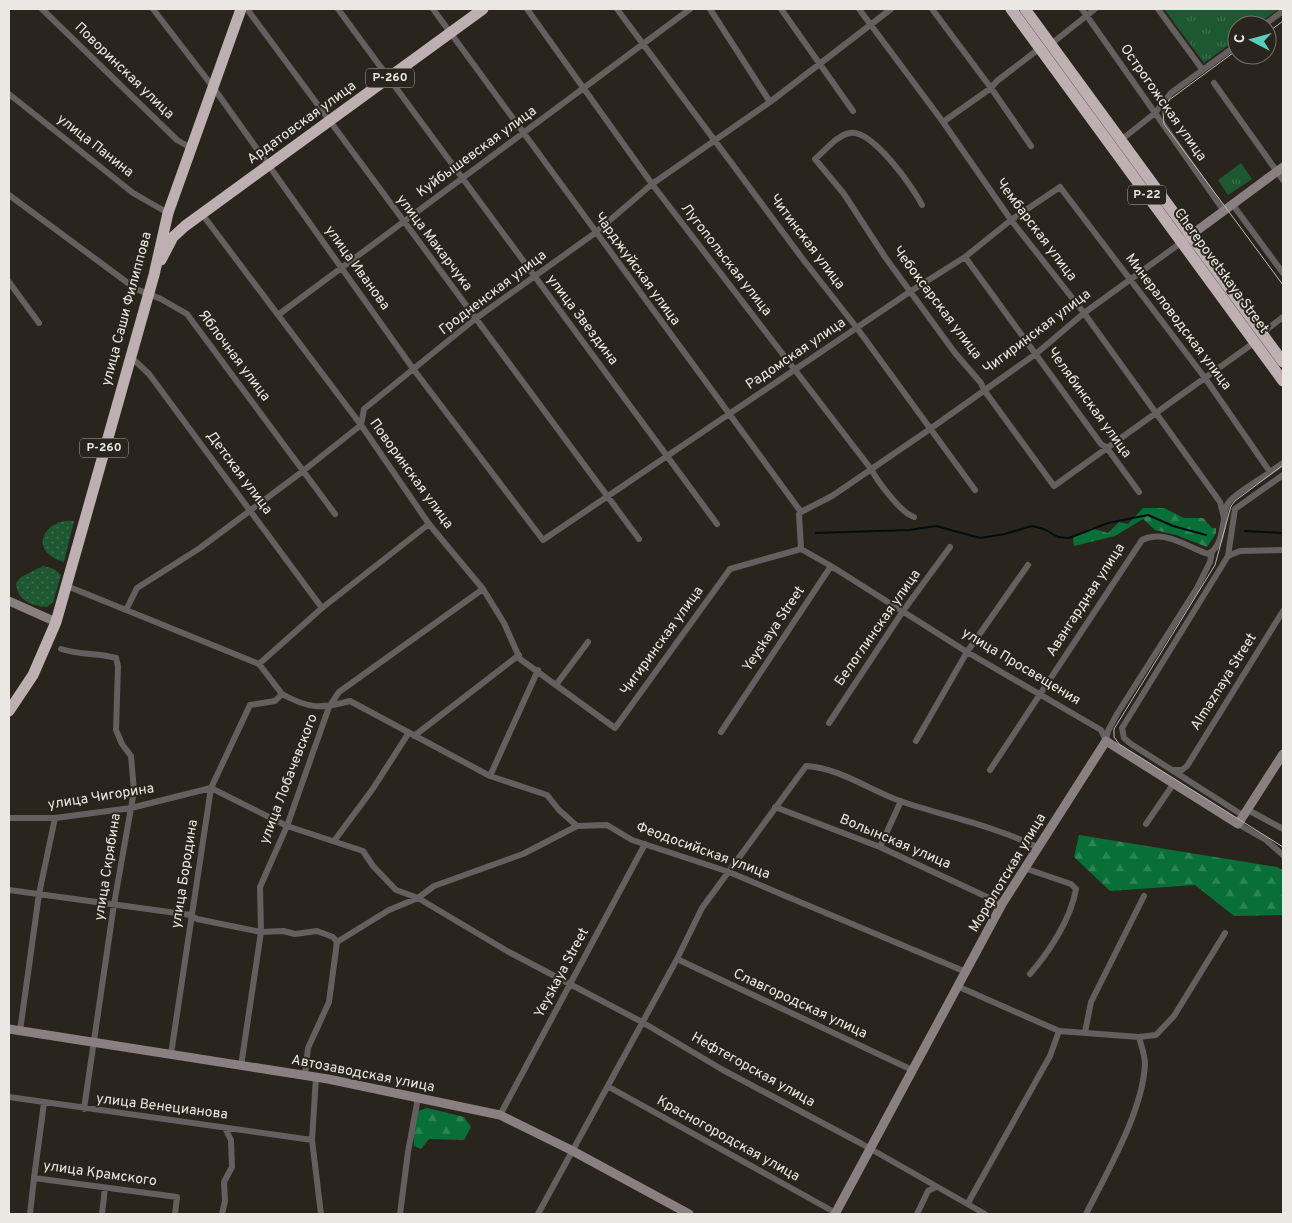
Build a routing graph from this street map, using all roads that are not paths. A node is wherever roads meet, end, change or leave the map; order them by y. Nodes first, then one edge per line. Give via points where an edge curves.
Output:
1 (42, 9) edge
2 (153, 9) edge
3 (241, 9) edge
4 (247, 9) edge
5 (338, 9) edge
6 (433, 9) edge
7 (483, 9) edge
8 (527, 9) edge
9 (617, 9) edge
10 (690, 9) edge
11 (710, 9) edge
12 (781, 9) edge
13 (859, 9) edge
14 (891, 9) edge
15 (932, 9) edge
16 (1011, 9) edge
17 (1025, 9) edge
18 (1082, 9) edge
19 (1095, 9) edge
20 (1158, 9) edge
21 (1086, 15) junction
22 (870, 24) junction
23 (450, 34) junction
24 (642, 44) junction
25 (1045, 46) junction
26 (1227, 53) edge
27 (821, 63) junction
28 (1202, 69) junction
29 (389, 79) junction
30 (1214, 83) dead end
31 (213, 87) junction
32 (992, 88) junction
33 (583, 89) junction
34 (9, 94) edge
35 (770, 102) junction
36 (853, 111) dead end
37 (1155, 113) junction
38 (329, 122) junction
39 (943, 122) junction
40 (523, 134) junction
41 (1121, 140) junction
42 (714, 141) junction
43 (1031, 146) dead end
44 (191, 148) junction
45 (269, 166) junction
46 (1280, 169) edge
47 (463, 179) junction
48 (1283, 180) edge
49 (652, 184) junction
50 (1060, 187) joint
51 (9, 197) edge
52 (922, 205) dead end
53 (1233, 205) junction
54 (1224, 211) junction
55 (168, 214) junction
56 (202, 214) junction
57 (1011, 220) junction
58 (403, 222) junction
59 (185, 226) junction
60 (595, 233) junction
61 (1186, 239) junction
62 (965, 257) junction
63 (342, 268) junction
64 (1283, 273) edge
65 (154, 275) junction
66 (535, 278) junction
67 (1130, 280) junction
68 (9, 282) edge
69 (911, 291) junction
70 (148, 294) junction
71 (1084, 313) junction
72 (278, 315) junction
73 (1283, 317) edge
74 (475, 319) junction
75 (39, 323) dead end
76 (858, 328) junction
77 (1259, 338) junction
78 (1037, 352) junction
79 (131, 357) junction
80 (1283, 362) edge
81 (414, 370) junction
82 (794, 370) junction
83 (1205, 378) junction
84 (1283, 381) edge
85 (984, 390) junction
86 (1156, 414) junction
87 (729, 415) junction
88 (360, 425) junction
89 (930, 429) junction
90 (1107, 448) junction
91 (669, 456) junction
92 (1283, 463) edge
93 (871, 469) junction
94 (303, 471) junction
95 (1271, 471) junction
96 (1282, 478) edge
97 (975, 490) dead end
98 (1139, 492) dead end
99 (607, 498) junction
100 (252, 511) junction
101 (801, 512) junction
102 (335, 514) dead end
103 (914, 517) dead end
104 (1224, 518) junction
105 (429, 524) junction
106 (717, 524) dead end
107 (1230, 536) junction
108 (639, 539) dead end
109 (543, 540) joint
110 (950, 547) dead end
111 (801, 549) junction
112 (1283, 550) edge
113 (1240, 551) junction
114 (1212, 552) junction
115 (1228, 556) junction
116 (1028, 565) dead end
117 (831, 566) junction
118 (67, 586) junction
119 (483, 589) junction
120 (9, 602) edge
121 (322, 608) junction
122 (126, 610) junction
123 (904, 611) junction
124 (1283, 611) edge
125 (56, 622) junction
126 (588, 642) dead end
127 (61, 649) dead end
128 (967, 652) junction
129 (519, 655) junction
130 (258, 664) junction
131 (538, 670) junction
132 (556, 685) junction
133 (282, 694) junction
134 (1040, 695) junction
135 (329, 707) junction
136 (9, 711) edge
137 (828, 723) dead end
138 (615, 728) joint
139 (721, 732) dead end
140 (411, 735) junction
141 (916, 740) dead end
142 (1106, 741) junction
143 (1283, 754) edge
144 (1187, 766) junction
145 (990, 770) dead end
146 (1171, 770) junction
147 (490, 776) junction
148 (1174, 783) junction
149 (1191, 783) junction
150 (211, 788) junction
151 (901, 801) junction
152 (775, 806) junction
153 (131, 808) junction
154 (1246, 813) junction
155 (9, 818) edge
156 (55, 818) junction
157 (1146, 824) dead end
158 (1238, 824) junction
159 (287, 826) junction
160 (577, 826) junction
161 (1283, 829) edge
162 (334, 841) junction
163 (645, 844) junction
164 (880, 847) junction
165 (1037, 847) junction
166 (1283, 855) edge
167 (1024, 868) junction
168 (729, 872) junction
169 (9, 890) edge
170 (40, 894) junction
171 (1144, 896) dead end
172 (418, 898) junction
173 (114, 904) junction
174 (1002, 904) junction
175 (191, 915) junction
176 (261, 932) junction
177 (1225, 933) dead end
178 (337, 942) junction
179 (677, 960) junction
180 (966, 972) junction
181 (1030, 974) dead end
182 (570, 985) junction
183 (957, 986) junction
184 (642, 1022) junction
185 (9, 1029) edge
186 (20, 1030) junction
187 (1059, 1031) junction
188 (1085, 1032) junction
189 (1139, 1037) junction
190 (93, 1041) junction
191 (171, 1054) junction
192 (241, 1066) junction
193 (912, 1070) junction
194 (305, 1075) junction
195 (316, 1077) junction
196 (609, 1087) junction
197 (9, 1097) edge
198 (418, 1098) junction
199 (44, 1103) junction
200 (84, 1109) junction
201 (500, 1115) junction
202 (225, 1128) junction
203 (312, 1140) junction
204 (871, 1149) junction
205 (571, 1150) junction
206 (34, 1178) junction
207 (936, 1187) junction
208 (105, 1188) junction
209 (968, 1203) junction
210 (30, 1214) edge
211 (102, 1214) edge
212 (175, 1214) edge
213 (222, 1214) edge
214 (320, 1214) edge
215 (400, 1214) edge
216 (538, 1214) edge
217 (689, 1214) edge
218 (835, 1214) edge
219 (917, 1214) edge
220 (984, 1214) edge
221 (1086, 1214) edge

1 - 44 street, Поворинская улица via 178,140
2 - 31 street, улица Иванова
3 - 31 highway, улица Саши Филиппова / Р-260
4 - 38 street, улица Макарчука
5 - 29 street, улица Звездина
6 - 23 street, Чарджуйская улица
7 - 23 highway, Ардатовская улица / Р-260
8 - 33 street, Лугопольская улица
9 - 24 street, Читинская улица
10 - 24 street, Куйбышевская улица
11 - 35 street
12 - 27 street
13 - 22 street, Чембарская улица
14 - 22 street, Гродненская улица
15 - 32 street
16 - 25 highway, Cherepovetskaya Street / Р-22
17 - 25 highway, Cherepovetskaya Street / Р-22
18 - 21 street, Острогожская улица
19 - 21 street
20 - 28 street
21 - 25 street
21 - 37 street, Острогожская улица
22 - 27 street, Гродненская улица
22 - 39 street, Чембарская улица
23 - 29 highway, Ардатовская улица / Р-260
23 - 40 street, Чарджуйская улица
24 - 33 street, Куйбышевская улица
24 - 42 street, Читинская улица
25 - 32 street via 996,81
25 - 41 highway, Cherepovetskaya Street / Р-22
25 - 61 highway, Cherepovetskaya Street / Р-22
26 - 28 street
27 - 35 street, Гродненская улица
27 - 36 street
28 - 37 street via 1171,93
29 - 38 highway, Ардатовская улица / Р-260
29 - 47 street, улица Звездина
30 - 46 street
31 - 44 highway, улица Саши Филиппова / Р-260
31 - 45 street, улица Иванова
32 - 39 street
32 - 43 street
33 - 40 street, Куйбышевская улица
33 - 49 street, Лугопольская улица
34 - 55 street, улица Панина via 133,193
35 - 42 street, Гродненская улица
37 - 41 street
37 - 54 street, Острогожская улица
38 - 45 highway, Ардатовская улица / Р-260
38 - 58 street, улица Макарчука
39 - 57 street, Чембарская улица
40 - 47 street, Куйбышевская улица
40 - 60 street, Чарджуйская улица
41 - 61 highway, Cherepovetskaya Street / Р-22
42 - 49 street, Гродненская улица
42 - 76 street, Читинская улица
44 - 55 highway, улица Саши Филиппова / Р-260
45 - 56 highway, Ардатовская улица / Р-260
45 - 63 street, улица Иванова
46 - 48 street
46 - 53 street, Чигиринская улица
47 - 58 street, Куйбышевская улица
47 - 66 street, улица Звездина
49 - 60 street, Гродненская улица
49 - 82 street, Лугопольская улица
50 - 57 street, Радомская улица
50 - 67 street, Минераловодская улица
51 - 70 street, Яблочная улица via 136,289
52 - 69 street, Чебоксарская улица via 915,190 886,154 858,134 844,135 816,159
53 - 54 street, Чигиринская улица
53 - 64 street
54 - 61 street, Чигиринская улица
55 - 59 highway via 172,224
55 - 65 highway, улица Саши Филиппова / Р-260
56 - 59 highway, Ардатовская улица / Р-260
56 - 72 street, Поворинская улица
57 - 62 street, Радомская улица
57 - 71 street, Чембарская улица
58 - 63 street, Куйбышевская улица
58 - 74 street, улица Макарчука
59 - 65 highway, Ардатовская улица / Р-260 via 174,238
60 - 66 street, Гродненская улица
60 - 87 street, Чарджуйская улица
61 - 67 street, Чигиринская улица
61 - 77 highway, Cherepovetskaya Street / Р-22
62 - 69 street, Радомская улица
62 - 78 street, Челябинская улица
63 - 72 street, Куйбышевская улица
63 - 81 street, улица Иванова
65 - 70 highway, улица Саши Филиппова / Р-260
66 - 74 street, Гродненская улица
66 - 91 street, улица Звездина
67 - 71 street, Чигиринская улица
67 - 83 street, Минераловодская улица
68 - 75 street
69 - 76 street, Радомская улица
69 - 85 street, Чебоксарская улица
70 - 79 highway, улица Саши Филиппова / Р-260
70 - 94 street, Яблочная улица via 187,314
71 - 78 street, Чигиринская улица
71 - 86 street, Чембарская улица
72 - 88 street, Поворинская улица
73 - 77 street
74 - 81 street, Гродненская улица
74 - 99 street, улица Макарчука
76 - 82 street, Радомская улица
76 - 89 street, Читинская улица
77 - 80 highway, Cherepovetskaya Street / Р-22
77 - 83 street
77 - 84 highway, Cherepovetskaya Street / Р-22
78 - 85 street, Чигиринская улица
78 - 90 street, Челябинская улица via 1100,444
79 - 100 street, Детская улица via 149,374
79 - 118 highway, улица Саши Филиппова / Р-260
81 - 88 street, Гродненская улица via 364,410
81 - 109 street, улица Иванова
82 - 87 street, Радомская улица
82 - 93 street, Лугопольская улица
83 - 86 street
83 - 95 street, Минераловодская улица
85 - 89 street, Чигиринская улица
85 - 90 street, Чебоксарская улица via 1054,486
86 - 90 street
86 - 104 street, Чембарская улица via 1220,502
87 - 91 street, Радомская улица
87 - 101 street, Чарджуйская улица
88 - 94 street, Гродненская улица
88 - 105 street, Поворинская улица
89 - 93 street, Чигиринская улица
89 - 97 street, Читинская улица
90 - 98 street, Челябинская улица
91 - 99 street, Радомская улица
91 - 106 street, улица Звездина
92 - 95 street
93 - 101 street, Чигиринская улица via 832,496
93 - 103 street, Лугопольская улица via 901,509
94 - 100 street, Гродненская улица
94 - 102 street, Яблочная улица
95 - 104 street via 1228,503
96 - 107 street via 1235,509
99 - 108 street, улица Макарчука
99 - 109 street, Радомская улица
100 - 121 street, Детская улица
100 - 122 street, Гродненская улица via 137,588
101 - 111 street
104 - 114 street via 1218,546
105 - 119 street, Поворинская улица
105 - 121 street
107 - 113 street via 1232,544
107 - 115 street
110 - 123 street, Белоглинская улица
111 - 117 street, улица Просвещения
111 - 138 street, Чигиринская улица via 730,569
112 - 113 street
113 - 115 street
114 - 134 street, Авангардная улица via 1208,554 1160,536 1151,535 1142,540
114 - 142 street, Морфлотская улица via 1197,588 1117,714
115 - 146 street via 1122,728 1124,738
116 - 128 street
117 - 123 street, улица Просвещения
117 - 139 street, Yeyskaya Street
118 - 122 street
118 - 125 highway, улица Саши Филиппова / Р-260
119 - 129 street, Поворинская улица
119 - 135 street, улица Лобачевского via 339,692
120 - 125 street
121 - 130 street
122 - 130 street
123 - 128 street, улица Просвещения
123 - 137 street, Белоглинская улица
124 - 144 street, Almaznaya Street
125 - 136 highway, Р-260 via 33,674
126 - 132 street
127 - 153 street, улица Скрябина via 116,658 116,730 131,756 134,790
128 - 134 street, улица Просвещения
128 - 141 street
129 - 131 street, Поворинская улица via 520,659
129 - 140 street
130 - 133 street
131 - 132 street, Поворинская улица
131 - 147 street
132 - 138 street, Поворинская улица
133 - 135 street via 306,706
133 - 150 street, улица Бородина via 275,701 250,705
134 - 142 street, улица Просвещения via 1101,730
134 - 145 street, Авангардная улица
135 - 140 street via 350,701
135 - 159 street, улица Лобачевского
140 - 147 street
140 - 162 street
142 - 148 street, улица Просвещения
142 - 165 street, Морфлотская улица
143 - 154 street
144 - 146 street via 1178,771
144 - 149 street
146 - 149 street
147 - 160 street via 547,795
148 - 157 street
148 - 158 street, улица Просвещения
149 - 154 street
150 - 153 street, улица Чигорина
150 - 159 street
150 - 175 street, улица Бородина
151 - 152 street via 840,774 806,766
151 - 164 street
151 - 165 street via 963,818
152 - 164 street, Волынская улица
152 - 168 street
153 - 156 street, улица Чигорина
153 - 173 street, улица Скрябина
154 - 158 street
154 - 161 street
155 - 156 street, улица Чигорина
156 - 170 street
158 - 166 street, улица Просвещения via 1266,840
159 - 162 street
159 - 176 street, улица Лобачевского via 260,887
160 - 163 street, Феодосийская улица via 608,825
160 - 172 street via 523,854 434,886
162 - 172 street via 363,851 396,890
163 - 168 street, Феодосийская улица
163 - 182 street, Yeyskaya Street
164 - 174 street, Волынская улица
165 - 167 street, Морфлотская улица
167 - 174 street, Морфлотская улица
167 - 181 street via 1071,884 1076,889 1068,916
168 - 179 street via 702,908
168 - 180 street, Феодосийская улица
169 - 170 street
170 - 173 street
170 - 186 street
171 - 188 street via 1091,1002
172 - 178 street via 389,910
172 - 182 street, Нефтегорская улица via 507,952
173 - 175 street
173 - 190 street, улица Скрябина
174 - 180 street, Морфлотская улица
175 - 176 street
175 - 191 street, улица Бородина
176 - 178 street via 316,932 333,936
176 - 192 street, улица Лобачевского
177 - 189 street via 1174,1016 1156,1035
178 - 194 street via 329,1002 308,1048
179 - 184 street
179 - 193 street, Славгородская улица
180 - 183 street, Морфлотская улица
182 - 184 street, Нефтегорская улица
182 - 201 street, Yeyskaya Street
183 - 187 street
183 - 193 street, Морфлотская улица
184 - 196 street
184 - 204 street, Нефтегорская улица
185 - 186 street, Автозаводская улица
186 - 190 street, Автозаводская улица
187 - 188 street
187 - 209 street via 1050,1056
188 - 189 street
189 - 221 street via 1145,1063 1139,1095 1121,1145
190 - 191 street, Автозаводская улица
190 - 200 street, улица Скрябина
191 - 192 street, Автозаводская улица
192 - 194 street, Автозаводская улица
193 - 204 street, Морфлотская улица
194 - 195 street, Автозаводская улица
195 - 198 street, Автозаводская улица
195 - 203 street
196 - 205 street
196 - 218 street, Красногородская улица
197 - 199 street, улица Венецианова
198 - 201 street, Автозаводская улица
198 - 215 street
199 - 200 street, улица Венецианова
199 - 206 street, улица Крамского
200 - 202 street, улица Венецианова
201 - 205 street, Автозаводская улица
202 - 203 street, улица Венецианова
202 - 213 street via 231,1140 232,1166 224,1182
203 - 214 street
204 - 207 street, Нефтегорская улица
204 - 218 street, Морфлотская улица
205 - 216 street
205 - 217 street, Автозаводская улица
206 - 208 street, улица Крамского
206 - 210 street
207 - 209 street, Нефтегорская улица
207 - 219 street via 928,1191
208 - 211 street
208 - 212 street, улица Крамского via 177,1198
209 - 220 street, Нефтегорская улица

